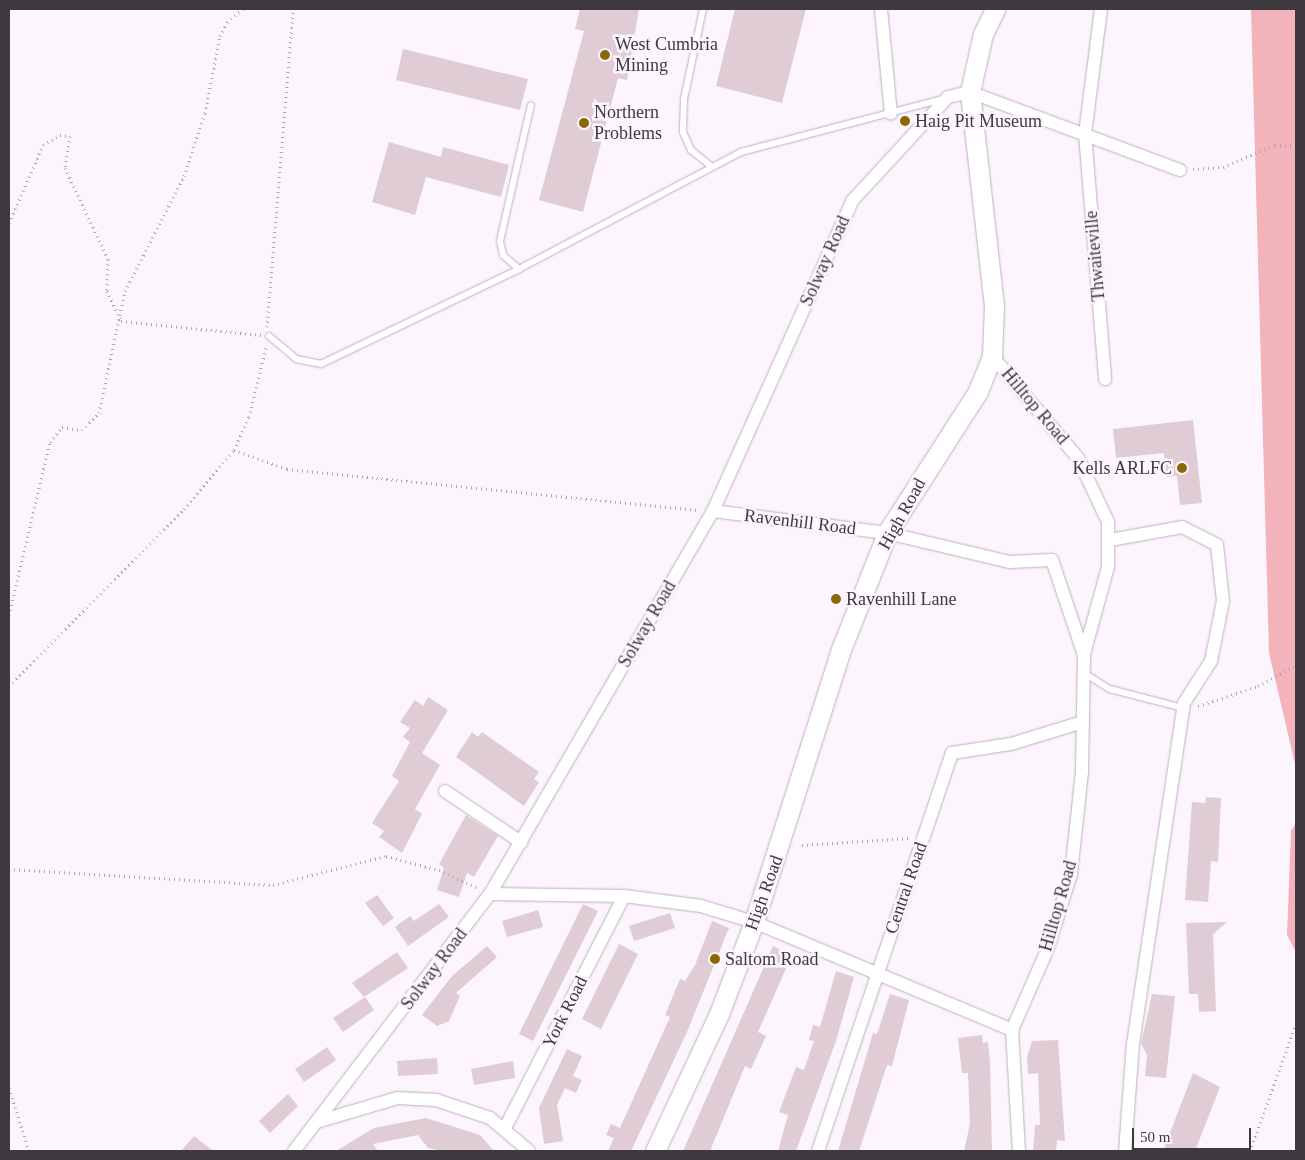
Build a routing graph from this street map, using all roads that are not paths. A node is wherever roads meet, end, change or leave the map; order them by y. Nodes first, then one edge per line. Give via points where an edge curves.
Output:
1 (703, 9) edge
2 (881, 9) edge
3 (995, 9) edge
4 (1101, 9) edge
5 (970, 92) junction
6 (948, 97) junction
7 (531, 105) dead end
8 (891, 114) junction
9 (1085, 134) junction
10 (711, 166) junction
11 (1180, 170) road end
12 (519, 269) junction
13 (269, 336) road end
14 (992, 356) junction
15 (1105, 379) dead end
16 (713, 511) junction
17 (887, 533) junction
18 (1110, 540) junction
19 (1084, 655) junction
20 (1083, 672) junction
21 (1182, 710) junction
22 (1083, 722) junction
23 (445, 791) dead end
24 (521, 842) junction
25 (490, 894) junction
26 (624, 896) junction
27 (754, 922) junction
28 (878, 973) junction
29 (1012, 1030) junction
30 (320, 1121) junction
31 (505, 1128) junction
32 (294, 1151) edge
33 (529, 1151) edge
34 (655, 1151) edge
35 (818, 1151) edge
36 (1019, 1151) edge
37 (1125, 1151) edge

1 - 10 lane via 684,99 683,132 691,150
2 - 8 street
3 - 5 street, High Road via 983,34
4 - 9 street, Thwaiteville
5 - 6 street
5 - 9 street
5 - 14 street, High Road via 994,306
6 - 8 lane
6 - 16 street, Solway Road via 852,201
7 - 12 lane via 500,241 502,255
8 - 10 lane via 741,152
9 - 11 street
9 - 15 street, Thwaiteville
10 - 12 lane
12 - 13 lane via 321,364 296,359
14 - 17 street, High Road via 978,391
14 - 18 street, Hilltop Road via 1078,458 1100,500
16 - 17 street, Ravenhill Road
16 - 24 street, Solway Road
17 - 19 street, Hilltop Road via 1010,562 1052,560
17 - 27 street, High Road via 840,652
18 - 19 street, Hilltop Road via 1108,567
18 - 21 street via 1182,527 1217,545 1223,601 1211,661
19 - 20 street, Hilltop Road
20 - 21 lane via 1110,689
20 - 22 street, Hilltop Road
21 - 37 street via 1133,1043
22 - 28 street, Central Road via 1011,744 952,753
22 - 29 street, Hilltop Road via 1071,874 1048,948
23 - 24 street
24 - 25 street, Solway Road
25 - 26 street
25 - 30 street, Solway Road
26 - 27 street via 701,906
26 - 31 street, York Road
27 - 28 street
27 - 34 street, High Road via 719,1014
28 - 29 street
28 - 35 street, Central Road
29 - 36 street, Hilltop Road
30 - 31 street via 376,1102 418,1098 456,1103
30 - 32 street, Solway Road
31 - 33 street

